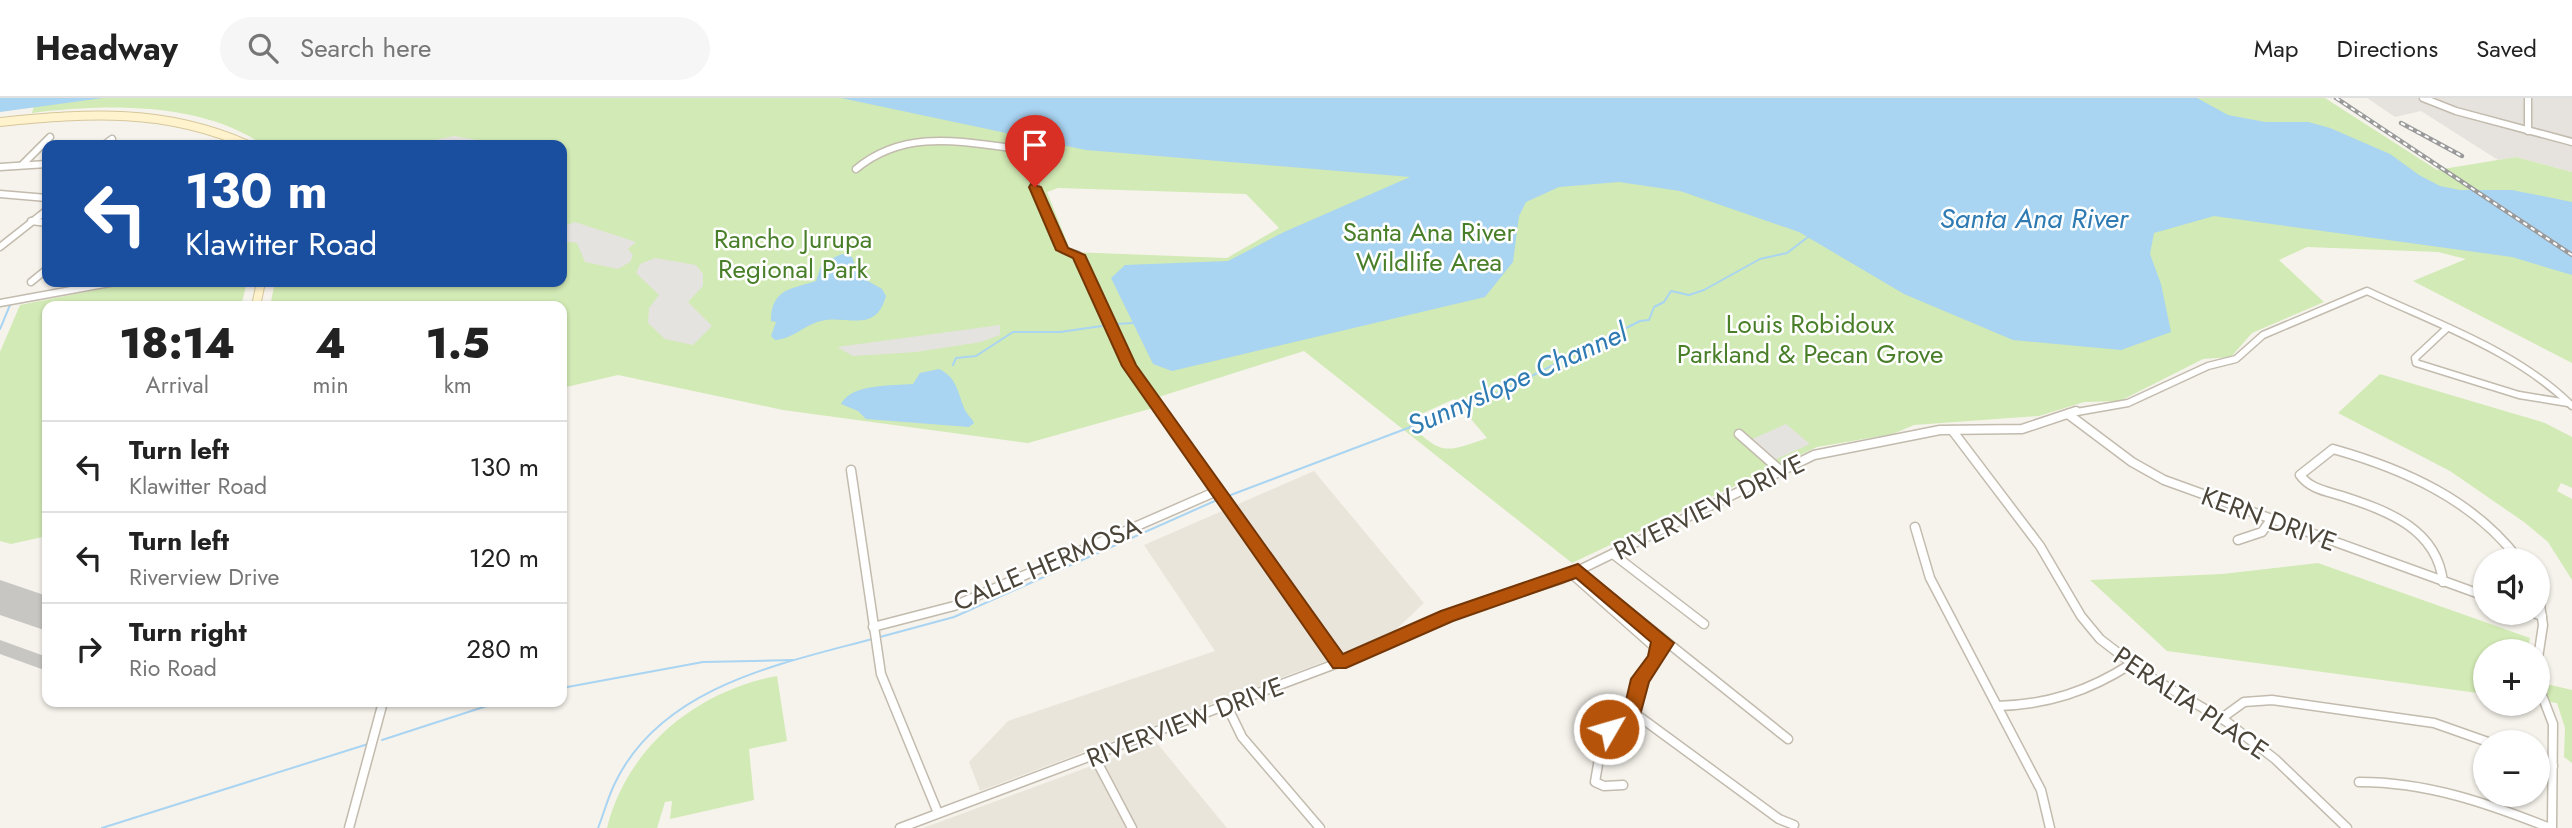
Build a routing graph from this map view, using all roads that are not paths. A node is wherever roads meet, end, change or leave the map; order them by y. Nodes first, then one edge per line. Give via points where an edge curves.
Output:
1 (2423, 98) edge
2 (2528, 98) edge
3 (0, 122) edge
4 (2528, 131) junction
5 (239, 140) edge
6 (2572, 142) edge
7 (42, 146) edge
8 (23, 164) junction
9 (42, 164) edge
10 (0, 167) edge
11 (856, 169) dead end
12 (0, 194) edge
13 (11, 194) junction
14 (42, 197) edge
15 (0, 201) edge
16 (42, 213) edge
17 (29, 221) junction
18 (42, 222) edge
19 (0, 247) edge
20 (42, 273) edge
21 (30, 282) dead end
22 (86, 287) edge
23 (0, 303) edge
24 (2446, 329) junction
25 (2570, 404) edge
26 (2068, 414) junction
27 (1952, 430) junction
28 (1739, 434) dead end
29 (851, 470) dead end
30 (1781, 471) junction
31 (1220, 496) junction
32 (2270, 521) junction
33 (1915, 527) dead end
34 (2238, 540) dead end
35 (2508, 548) edge
36 (1613, 554) junction
37 (1575, 572) junction
38 (2443, 582) junction
39 (2473, 592) edge
40 (1704, 624) dead end
41 (874, 635) junction
42 (1661, 645) junction
43 (1339, 663) junction
44 (2131, 664) junction
45 (1227, 706) junction
46 (1997, 706) junction
47 (382, 707) edge
48 (1633, 712) junction
49 (2550, 716) edge
50 (2222, 718) junction
51 (2473, 737) edge
52 (1788, 739) dead end
53 (1094, 757) junction
54 (2550, 765) edge
55 (2553, 766) junction
56 (2359, 782) dead end
57 (1623, 785) dead end
58 (938, 813) junction
59 (1794, 825) dead end
60 (349, 828) edge
61 (900, 828) edge
62 (1132, 828) edge
63 (1320, 828) edge
64 (2050, 828) edge
65 (2347, 828) edge
66 (2551, 828) edge

1 - 4 street
2 - 4 street
3 - 5 street via 120,114 176,119
4 - 6 street
7 - 8 street
8 - 9 street
8 - 10 street
11 - 31 street via 869,158 936,138 1020,149 1063,250 1079,255 1119,350
12 - 13 street
13 - 14 street
13 - 15 street
16 - 17 street
17 - 18 street
17 - 19 street
20 - 21 street
22 - 23 street
24 - 25 street via 2521,364
24 - 25 street via 2414,358 2416,363 2519,395
24 - 26 street, RIVERVIEW DRIVE via 2367,291 2263,335 2236,359 2208,366 2128,403
26 - 27 street, RIVERVIEW DRIVE via 2010,430
26 - 32 street, KERN DRIVE via 2153,475
27 - 30 street, RIVERVIEW DRIVE via 1828,452
27 - 44 street, PERALTA PLACE via 2040,546 2081,616
28 - 30 street
29 - 41 street
30 - 36 street, RIVERVIEW DRIVE
31 - 41 street, CALLE HERMOSA
31 - 43 street
32 - 34 street via 2262,532
32 - 38 street, KERN DRIVE
33 - 46 street via 1930,578
35 - 38 street via 2492,530 2433,487 2396,469 2333,449 2300,475 2301,480 2376,508 2409,526 2440,556
36 - 37 street, RIVERVIEW DRIVE
36 - 40 street
37 - 42 street
37 - 43 street, RIVERVIEW DRIVE via 1447,616
38 - 39 street, KERN DRIVE
41 - 58 street via 887,694
42 - 48 street via 1640,679
42 - 52 street
43 - 45 street, RIVERVIEW DRIVE
44 - 46 street via 2093,688 2062,699
44 - 50 street, PERALTA PLACE
45 - 53 street, RIVERVIEW DRIVE
45 - 63 street via 1242,737
46 - 64 street via 2041,790
47 - 60 street
48 - 57 street via 1603,735 1595,779 1604,786
48 - 59 street via 1779,819
49 - 55 street
50 - 51 street via 2244,702 2272,700 2434,723
50 - 65 street, PERALTA PLACE via 2275,759
53 - 58 street, RIVERVIEW DRIVE
53 - 62 street
54 - 55 street
55 - 66 street
56 - 66 street via 2450,790
58 - 61 street, RIVERVIEW DRIVE

